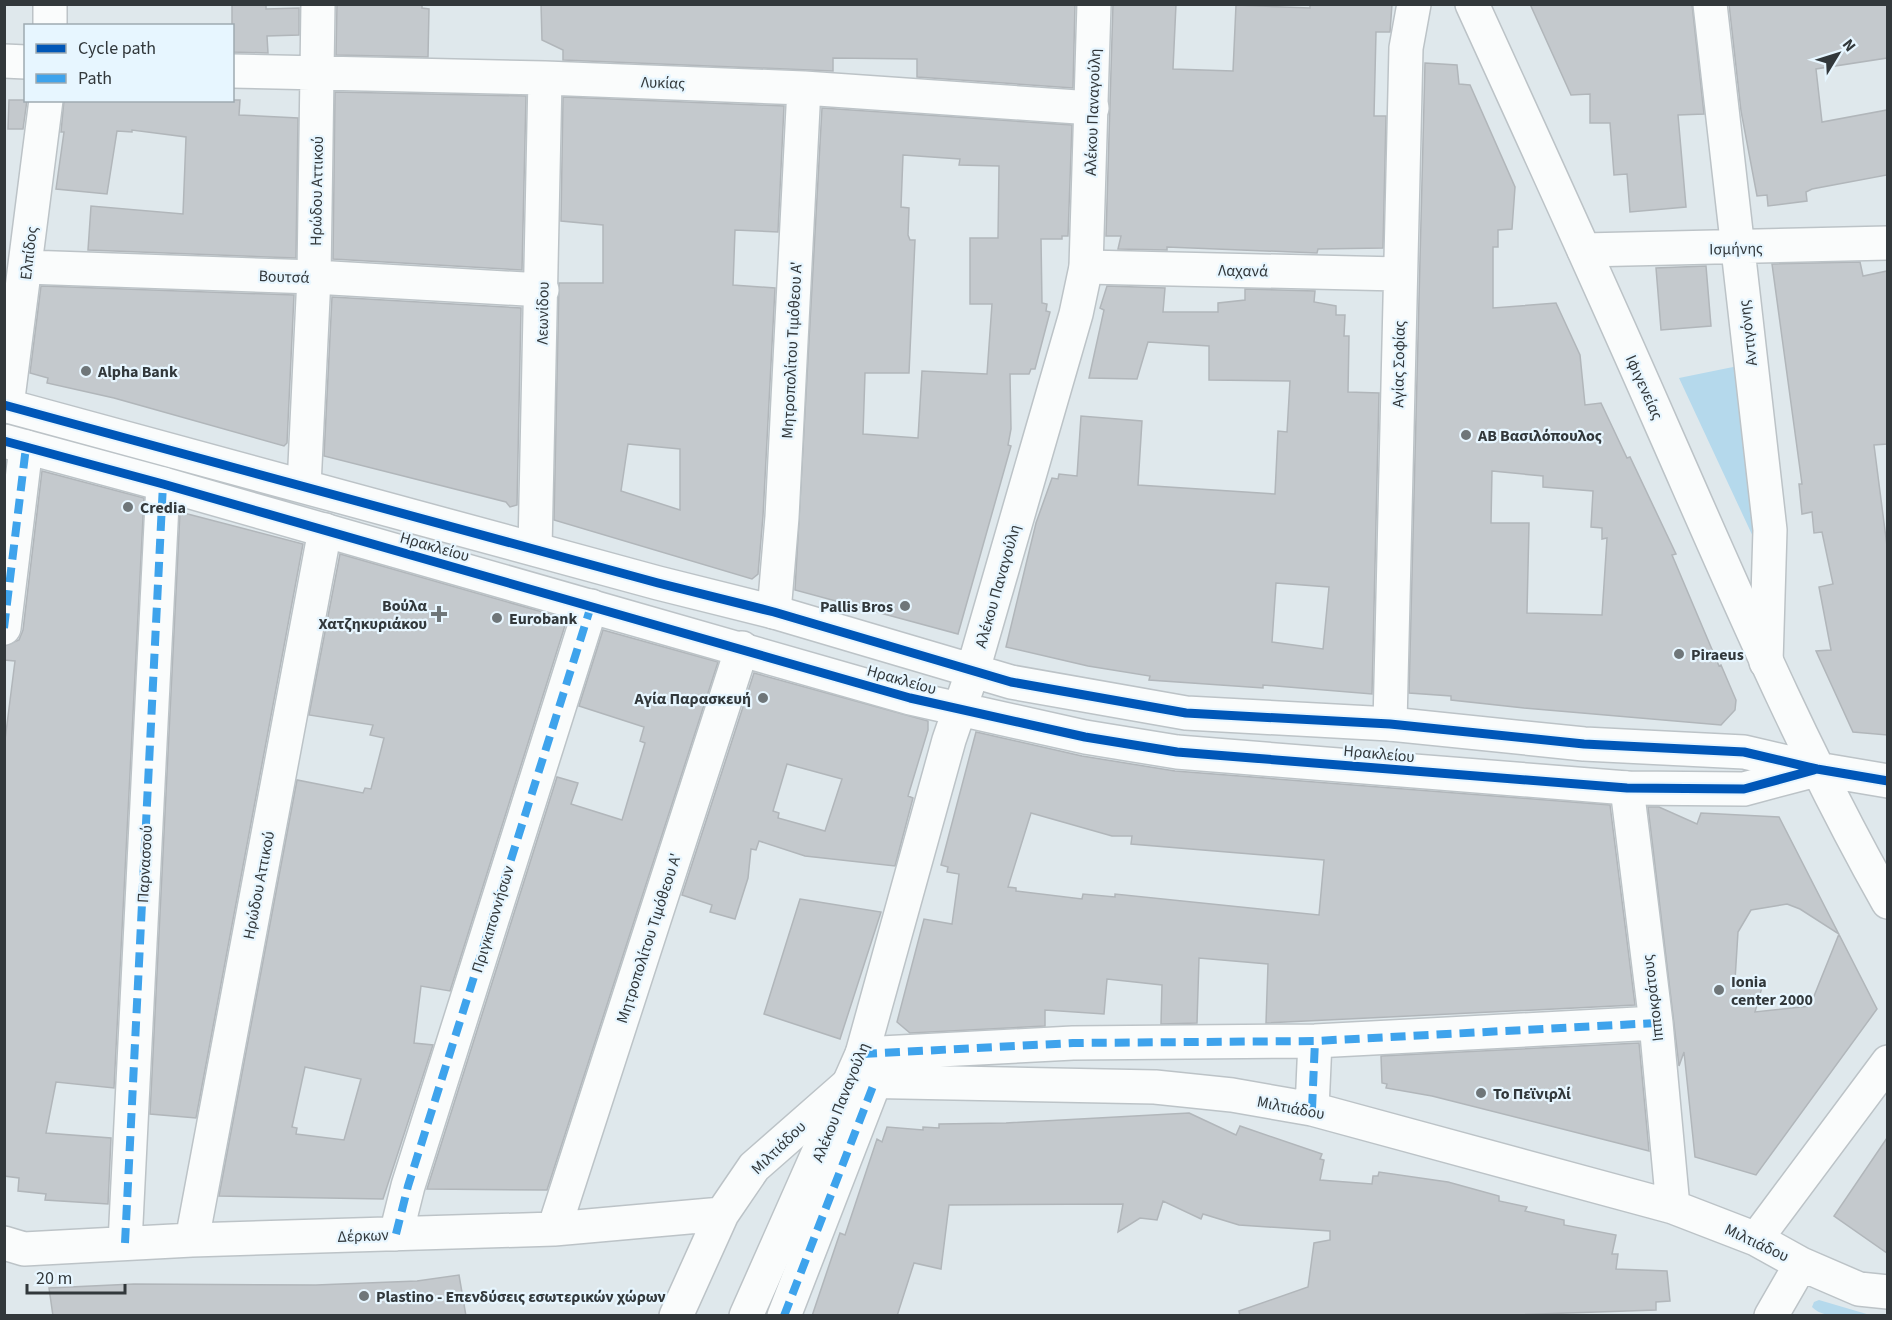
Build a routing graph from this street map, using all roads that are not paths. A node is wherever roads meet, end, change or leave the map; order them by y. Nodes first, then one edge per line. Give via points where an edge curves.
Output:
1 (50, 4) edge
2 (318, 4) edge
3 (1094, 4) edge
4 (1414, 4) edge
5 (1472, 4) edge
6 (1710, 4) edge
7 (50, 24) edge
8 (4, 61) edge
9 (24, 62) edge
10 (234, 71) edge
11 (318, 75) junction
12 (545, 78) junction
13 (804, 88) junction
14 (46, 102) edge
15 (1092, 108) junction
16 (1887, 243) edge
17 (1736, 248) junction
18 (1584, 250) junction
19 (26, 267) junction
20 (1086, 267) junction
21 (1399, 274) junction
22 (314, 277) junction
23 (542, 290) junction
24 (6, 406) edge
25 (15, 444) edge
26 (163, 484) junction
27 (304, 486) junction
28 (325, 530) junction
29 (535, 549) junction
30 (591, 606) junction
31 (774, 612) junction
32 (4, 628) edge
33 (742, 648) junction
34 (1766, 662) junction
35 (974, 670) junction
36 (959, 710) junction
37 (1390, 724) junction
38 (1817, 769) junction
39 (1884, 787) edge
40 (1627, 788) junction
41 (1887, 902) edge
42 (1656, 1023) junction
43 (1315, 1041) junction
44 (1887, 1062) edge
45 (863, 1072) junction
46 (1312, 1109) junction
47 (1673, 1208) junction
48 (722, 1214) junction
49 (554, 1229) junction
50 (396, 1234) junction
51 (1756, 1239) junction
52 (192, 1240) junction
53 (4, 1243) edge
54 (125, 1244) junction
55 (1802, 1264) junction
56 (1887, 1292) edge
57 (676, 1316) edge
58 (746, 1316) edge
59 (784, 1316) edge
60 (1771, 1316) edge

1 - 7 street
2 - 11 street, Ηρώδου Αττικού
3 - 15 street, Αλέκου Παναγούλη
4 - 21 street, Αγίας Σοφίας via 1406,48
5 - 18 street, Ιφιγενείας
6 - 17 street, Αντιγόνης
8 - 9 street
10 - 11 street, Λυκίας
11 - 12 street, Λυκίας
11 - 22 street, Ηρώδου Αττικού
12 - 13 street, Λυκίας
12 - 23 street, Λεωνίδου
13 - 15 street, Λυκίας
13 - 31 street, Μητροπολίτου Τιμόθεου Α'
14 - 19 street, Ελπίδος
15 - 20 street, Αλέκου Παναγούλη
16 - 17 street, Ισμήνης
17 - 18 street, Ισμήνης
17 - 34 street, Αντιγόνης via 1770,530
18 - 34 street, Ιφιγενείας
19 - 22 street, Βουτσά
19 - 24 street, Ελπίδος
20 - 21 street, Λαχανά
20 - 35 street, Αλέκου Παναγούλη
21 - 37 street, Αγίας Σοφίας
22 - 23 street, Βουτσά
22 - 27 street, Ηρώδου Αττικού
23 - 29 street, Λεωνίδου
24 - 27 street, Ηρακλείου
25 - 26 street, Ηρακλείου
25 - 32 street
26 - 28 street, Ηρακλείου
26 - 54 street, Παρνασσού
27 - 29 street, Ηρακλείου
28 - 30 street, Ηρακλείου
28 - 52 street, Ηρώδου Αττικού
29 - 31 street, Ηρακλείου
30 - 33 street, Ηρακλείου
30 - 50 street, Πριγκιποννήσων
31 - 35 street, Ηρακλείου
33 - 36 street, Ηρακλείου
33 - 49 street, Μητροπολίτου Τιμόθεου Α'
34 - 38 street, Ιφιγενείας
35 - 36 street, Αλέκου Παναγούλη
35 - 37 street, Ηρακλείου via 1011,682 1186,713
36 - 40 street, Ηρακλείου via 1177,752
36 - 45 street, Αλέκου Παναγούλη
37 - 38 street, Ηρακλείου via 1584,744 1744,752
38 - 39 street, Ηρακλείου
38 - 40 street, Ηρακλείου via 1744,789
38 - 41 street, Ιφιγενείας
40 - 42 street, Ιπποκράτους
42 - 43 street
42 - 47 street, Ιπποκράτους
43 - 45 street via 1073,1043
43 - 46 street
44 - 51 street
45 - 46 street, Μιλτιάδου via 1155,1087
45 - 48 street, Μιλτιάδου via 754,1167
45 - 58 street, Αλέκου Παναγούλη via 804,1187
45 - 59 street
46 - 47 street, Μιλτιάδου
47 - 51 street, Μιλτιάδου
48 - 49 street, Δέρκων
48 - 57 street, Μιλτιάδου
49 - 50 street, Δέρκων
50 - 52 street, Δέρκων
51 - 55 street, Μιλτιάδου
52 - 54 street, Δέρκων
53 - 54 street, Δέρκων via 24,1249
55 - 56 street, Μιλτιάδου via 1859,1289
55 - 60 street

